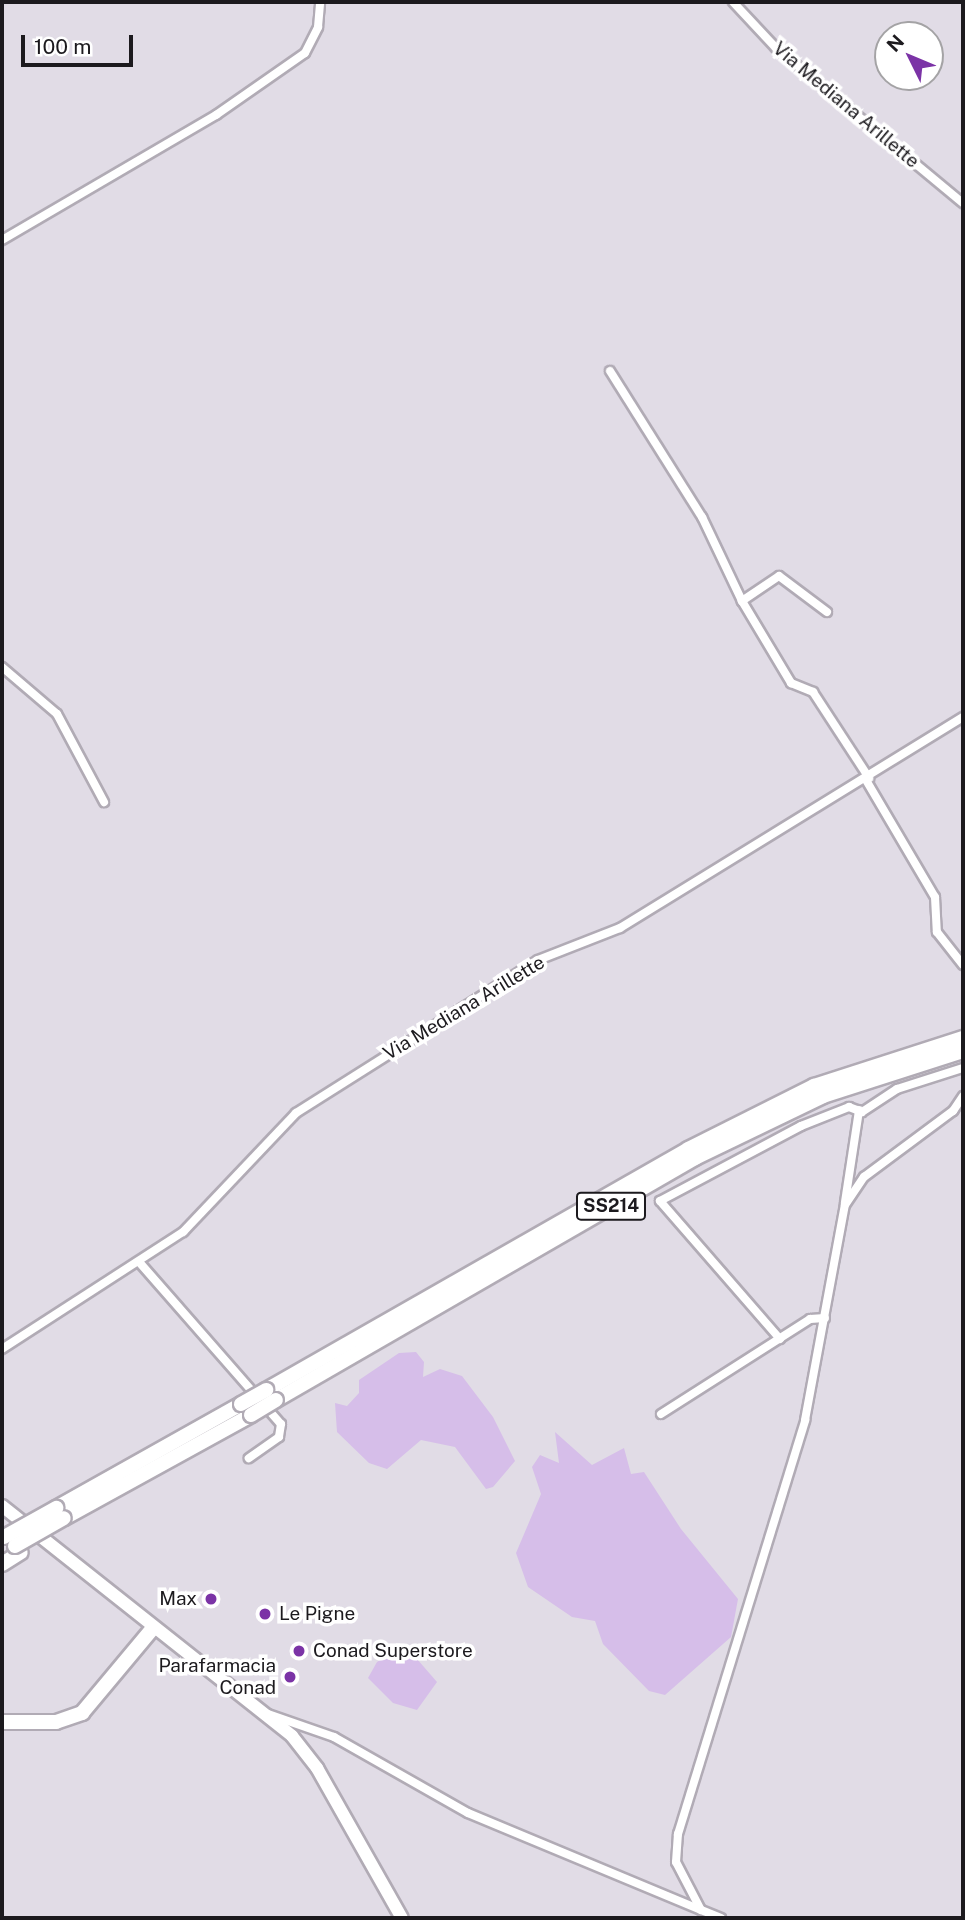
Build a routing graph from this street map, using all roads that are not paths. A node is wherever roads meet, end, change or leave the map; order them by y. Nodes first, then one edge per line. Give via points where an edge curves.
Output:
1 (320, 2) edge
2 (733, 2) edge
3 (963, 203) edge
4 (2, 240) edge
5 (610, 371) dead end
6 (742, 601) junction
7 (827, 612) dead end
8 (2, 667) edge
9 (963, 717) edge
10 (868, 779) junction
11 (104, 802) dead end
12 (963, 965) edge
13 (963, 1038) edge
14 (963, 1051) edge
15 (963, 1068) edge
16 (963, 1096) edge
17 (859, 1110) junction
18 (845, 1205) junction
19 (140, 1263) junction
20 (825, 1318) junction
21 (780, 1339) junction
22 (2, 1349) edge
23 (271, 1395) junction
24 (661, 1414) dead end
25 (249, 1458) dead end
26 (2, 1506) edge
27 (41, 1523) junction
28 (9, 1541) edge
29 (2, 1553) edge
30 (2, 1564) edge
31 (153, 1628) junction
32 (268, 1714) junction
33 (2, 1720) edge
34 (701, 1910) junction
35 (713, 1916) edge
36 (402, 1918) edge
37 (722, 1918) edge

1 - 4 street via 318,27 305,53 222,112
2 - 3 street, Via Mediana Arillette via 776,47
5 - 6 street via 702,517
6 - 7 street via 779,576
6 - 10 street via 791,683 813,692
8 - 11 street via 57,713
9 - 10 street, Via Mediana Arillette
10 - 12 street via 935,897 937,932
10 - 19 street, Via Mediana Arillette via 620,928 538,960 296,1113 197,1219
13 - 23 highway, SS214 via 814,1086 699,1143
14 - 23 highway, SS214 via 822,1096 695,1158
15 - 17 street via 897,1089
16 - 18 street via 953,1111 864,1177
17 - 18 street
17 - 21 street via 839,1110 800,1126 660,1201
18 - 20 street
19 - 22 street, Via Mediana Arillette
19 - 25 street via 281,1424 279,1437
20 - 21 street via 816,1315
20 - 34 street via 799,1440 678,1834 676,1862
21 - 24 street
23 - 27 highway, SS214, bridge
26 - 31 main road
27 - 28 highway, SS214, bridge
27 - 28 highway, bridge
28 - 29 highway, SS214
28 - 30 highway
31 - 32 main road
31 - 33 highway via 91,1707 71,1719
32 - 34 street via 345,1742 468,1813
32 - 36 main road via 317,1768
34 - 35 street
35 - 37 street

